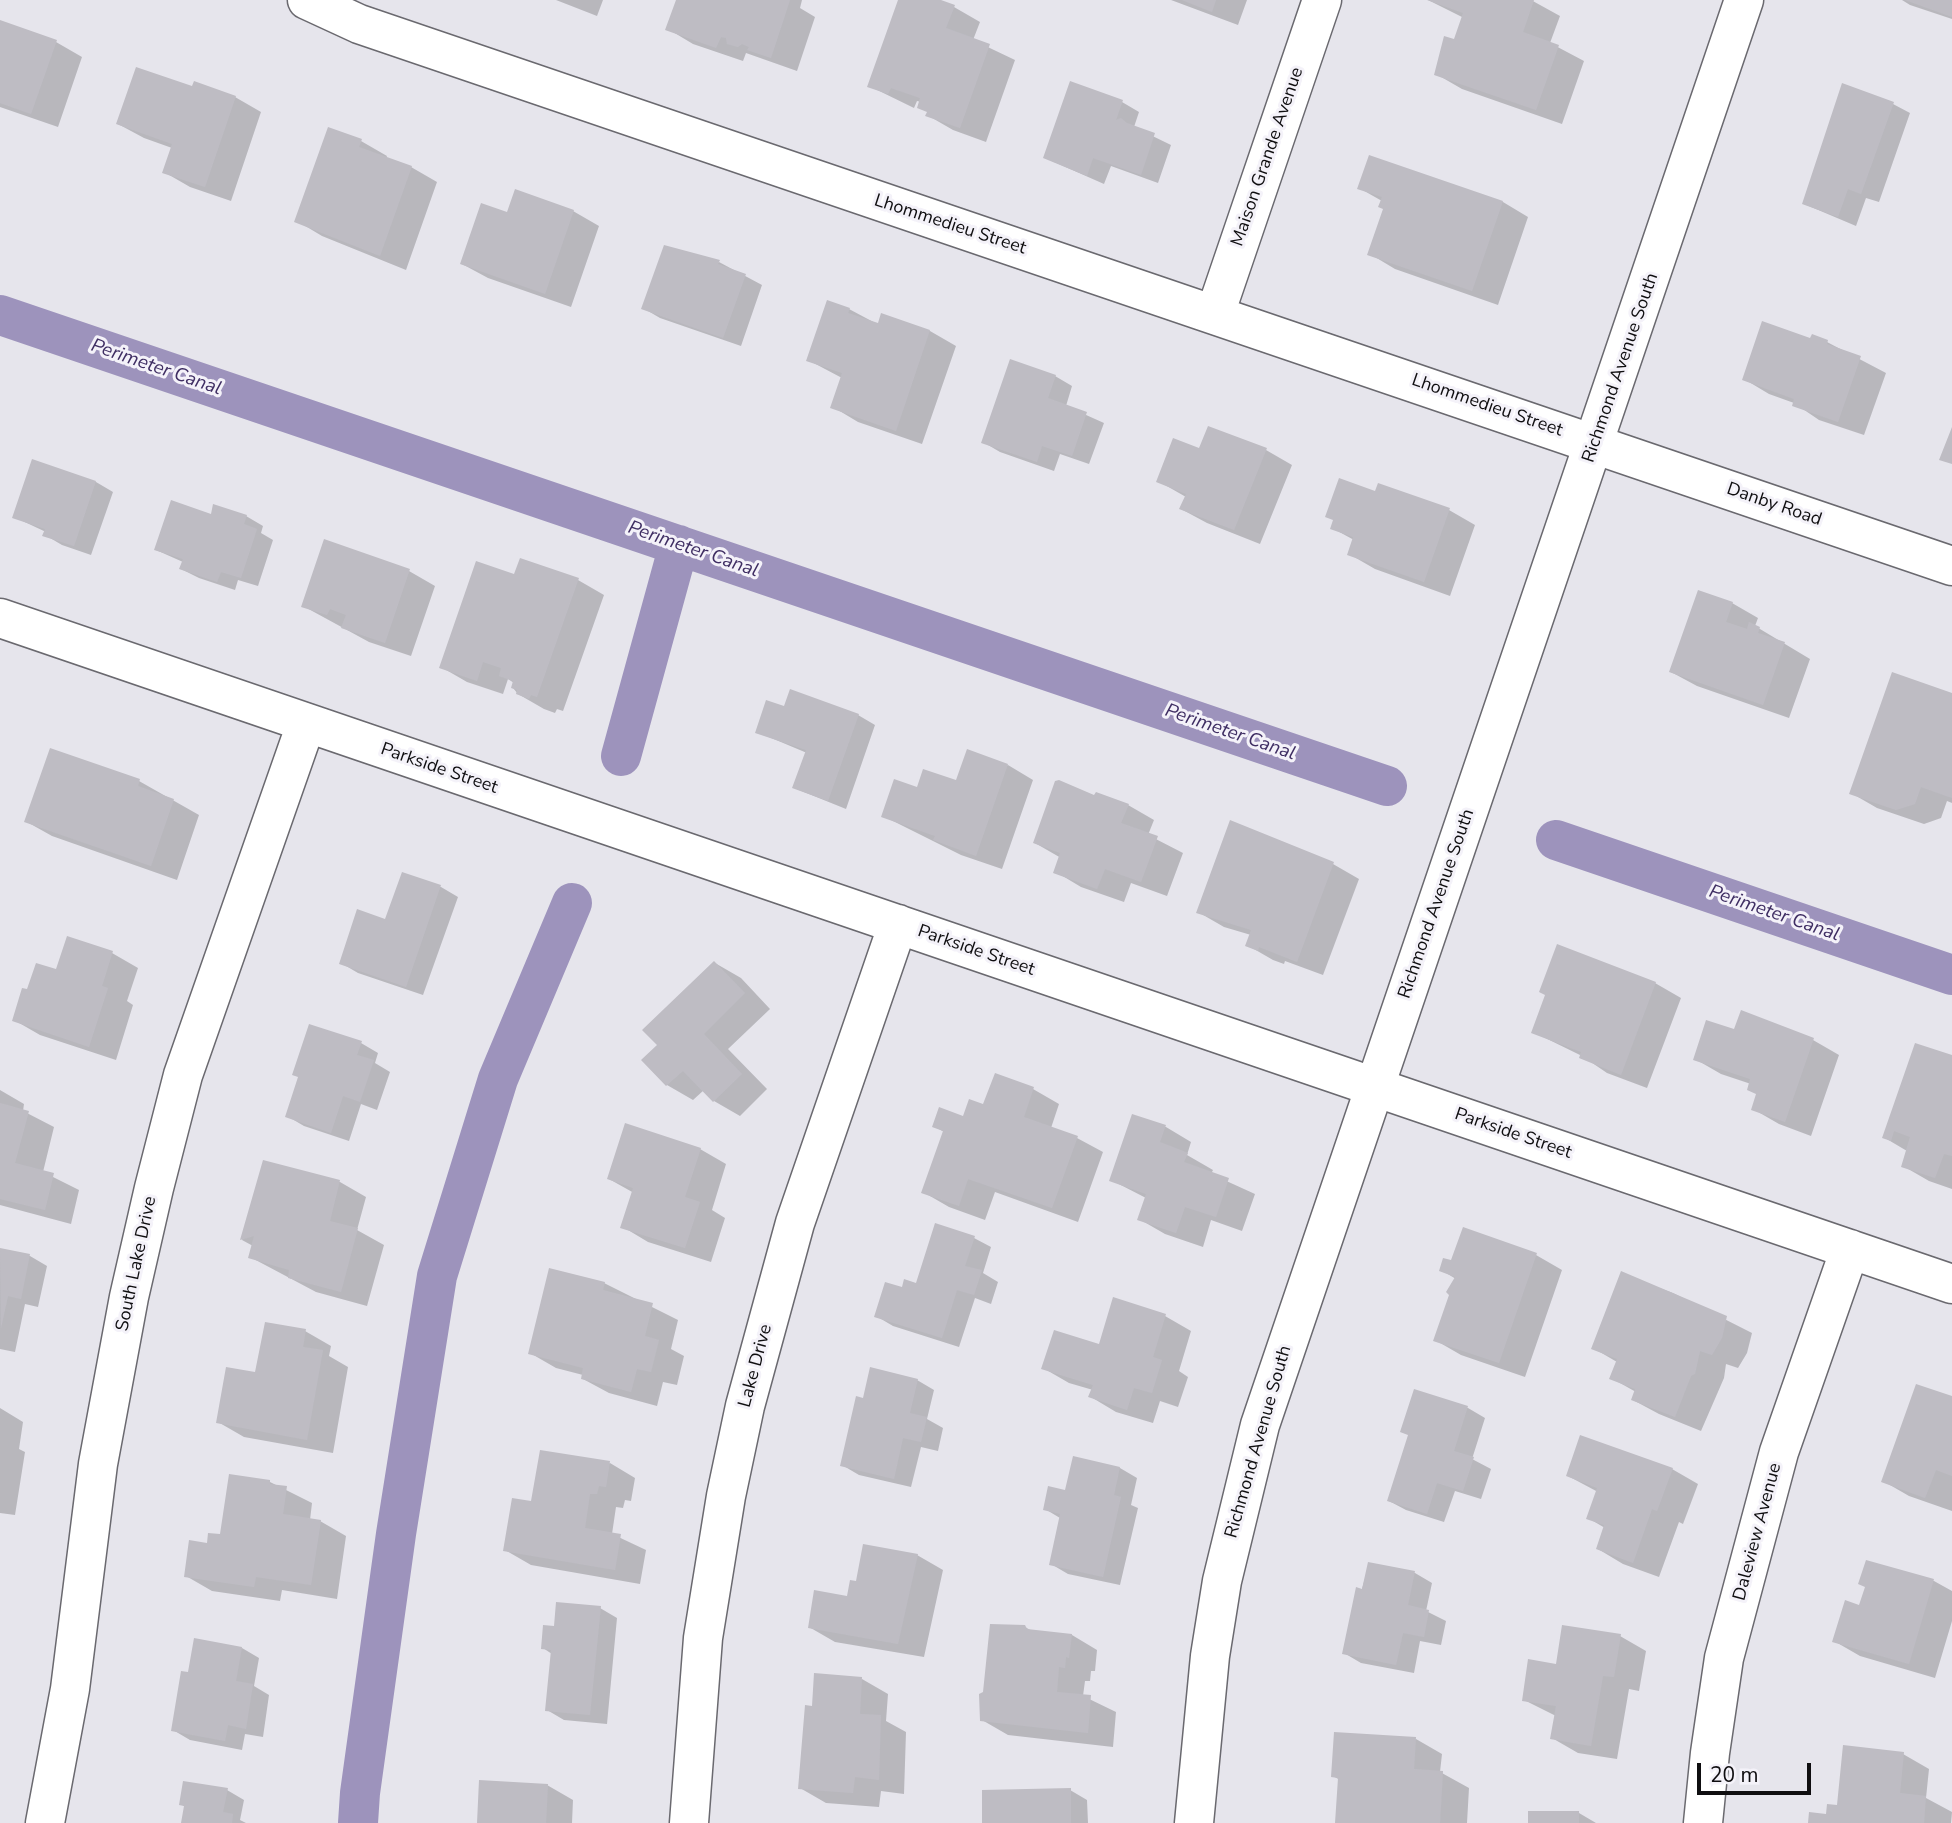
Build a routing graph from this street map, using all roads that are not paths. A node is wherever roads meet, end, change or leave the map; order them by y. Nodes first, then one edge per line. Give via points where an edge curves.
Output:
1 (307, 0) edge
2 (1322, 0) edge
3 (1744, 0) edge
4 (1214, 314) junction
5 (1596, 443) junction
6 (1952, 566) edge
7 (0, 618) edge
8 (306, 724) junction
9 (898, 925) junction
10 (1375, 1087) junction
11 (1850, 1249) junction
12 (1952, 1284) edge
13 (45, 1823) edge
14 (689, 1823) edge
15 (1194, 1823) edge
16 (1703, 1823) edge

1 - 4 street, Lhommedieu Street via 372,29
2 - 4 street, Maison Grande Avenue
3 - 5 street, Richmond Avenue South
4 - 5 street, Lhommedieu Street
5 - 6 street, Danby Road
5 - 10 street, Richmond Avenue South
7 - 8 street, Parkside Street
8 - 9 street, Parkside Street
8 - 13 street, South Lake Drive via 183,1075 154,1188 98,1464 70,1689
9 - 10 street, Parkside Street
9 - 14 street, Lake Drive via 795,1223 745,1406 703,1639
10 - 11 street, Parkside Street
10 - 15 street, Richmond Avenue South via 1280,1364 1236,1514 1210,1656
11 - 12 street, Parkside Street
11 - 16 street, Daleview Avenue via 1779,1452 1724,1658

